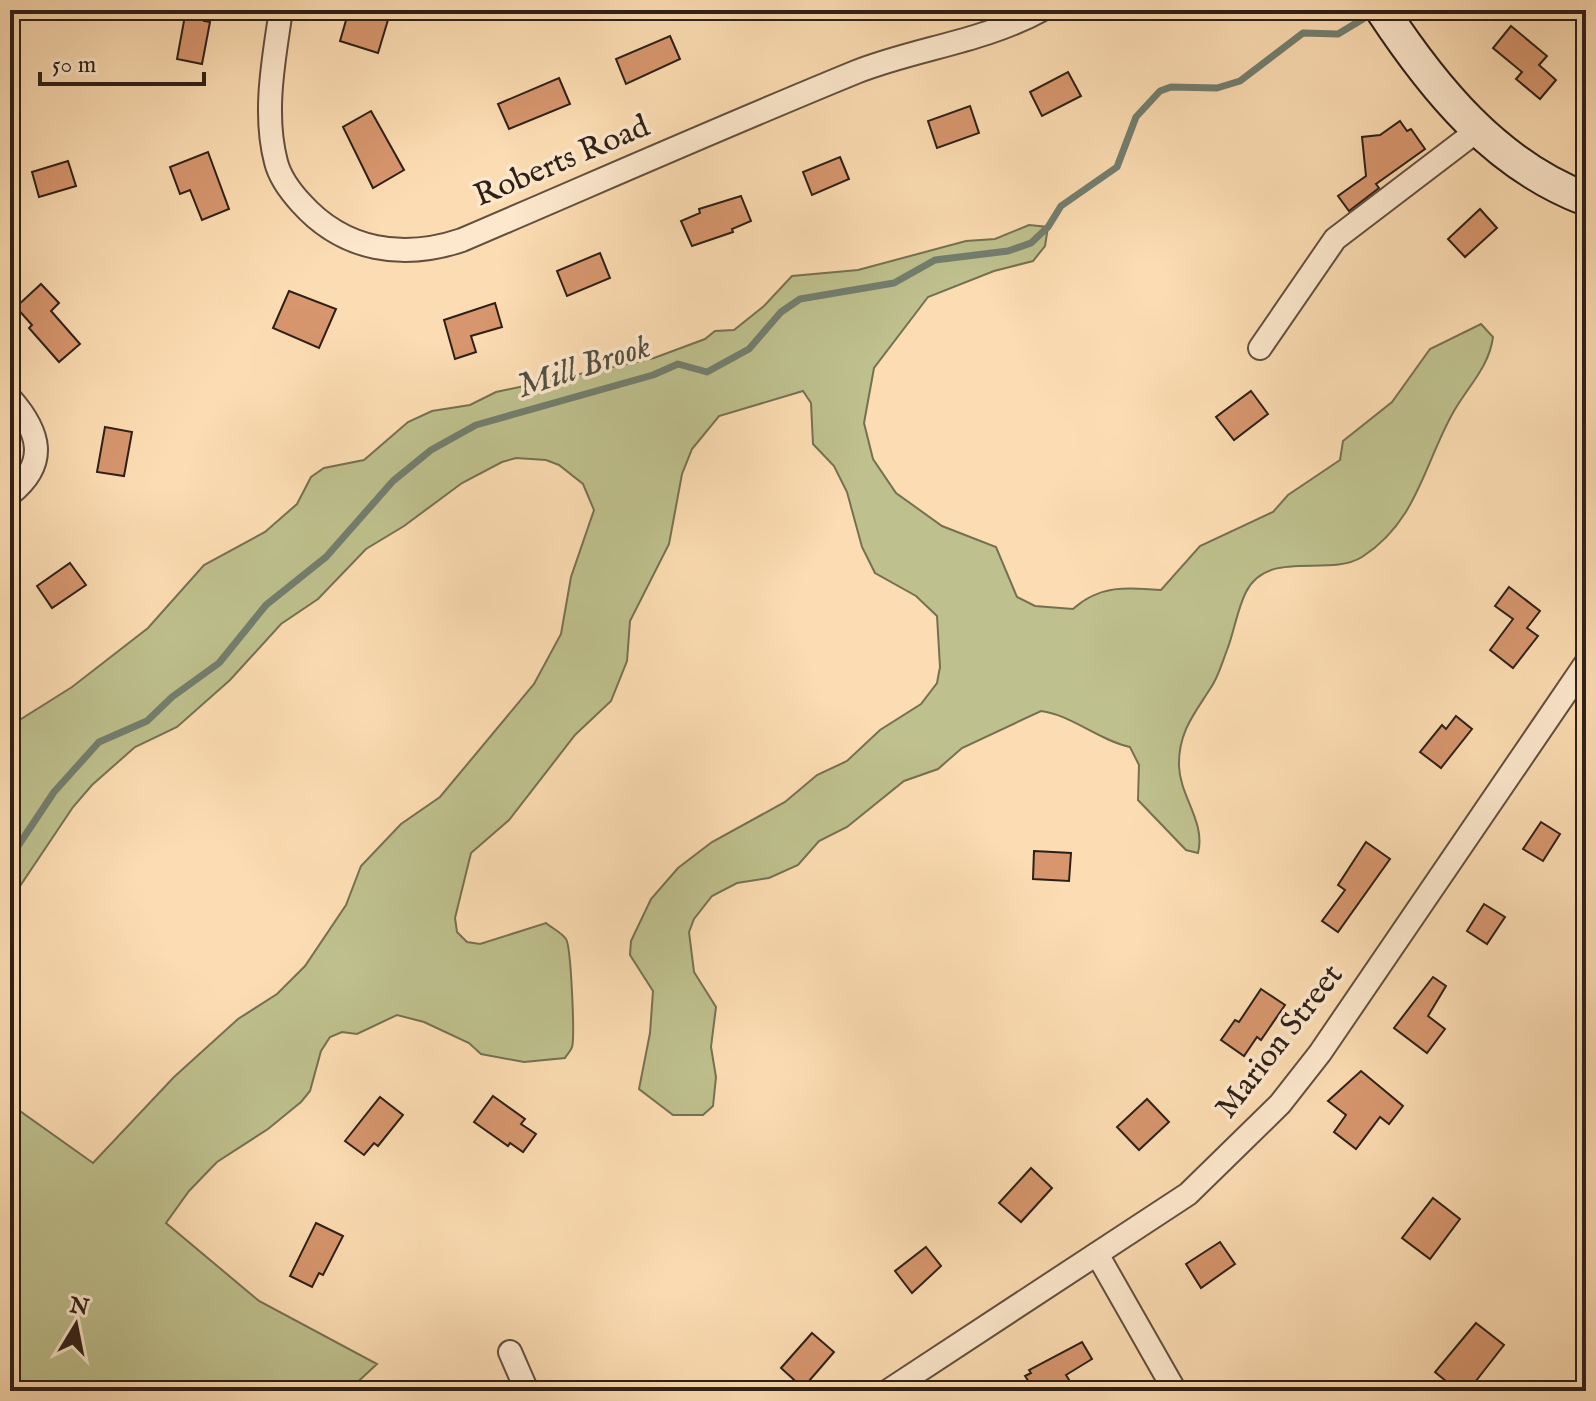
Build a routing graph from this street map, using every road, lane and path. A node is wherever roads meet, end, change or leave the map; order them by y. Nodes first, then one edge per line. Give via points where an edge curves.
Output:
1 (281, 10) edge
2 (1041, 10) edge
3 (1382, 10) edge
4 (1478, 130) junction
5 (1586, 199) edge
6 (1260, 348) dead end
7 (10, 398) edge
8 (10, 494) edge
9 (1586, 663) edge
10 (1097, 1254) junction
11 (510, 1352) dead end
12 (527, 1391) edge
13 (888, 1391) edge
14 (1175, 1391) edge

1 - 2 street, Roberts Road via 271,114 273,148 285,183 314,217 345,238 412,252 462,240 855,73 982,36
3 - 4 main road via 1428,74
4 - 5 main road via 1544,180
4 - 6 street via 1335,239
7 - 8 street via 27,418 36,445 30,472
9 - 10 street, Marion Street via 1280,1104 1202,1183
10 - 13 street, Marion Street
10 - 14 street
11 - 12 street

